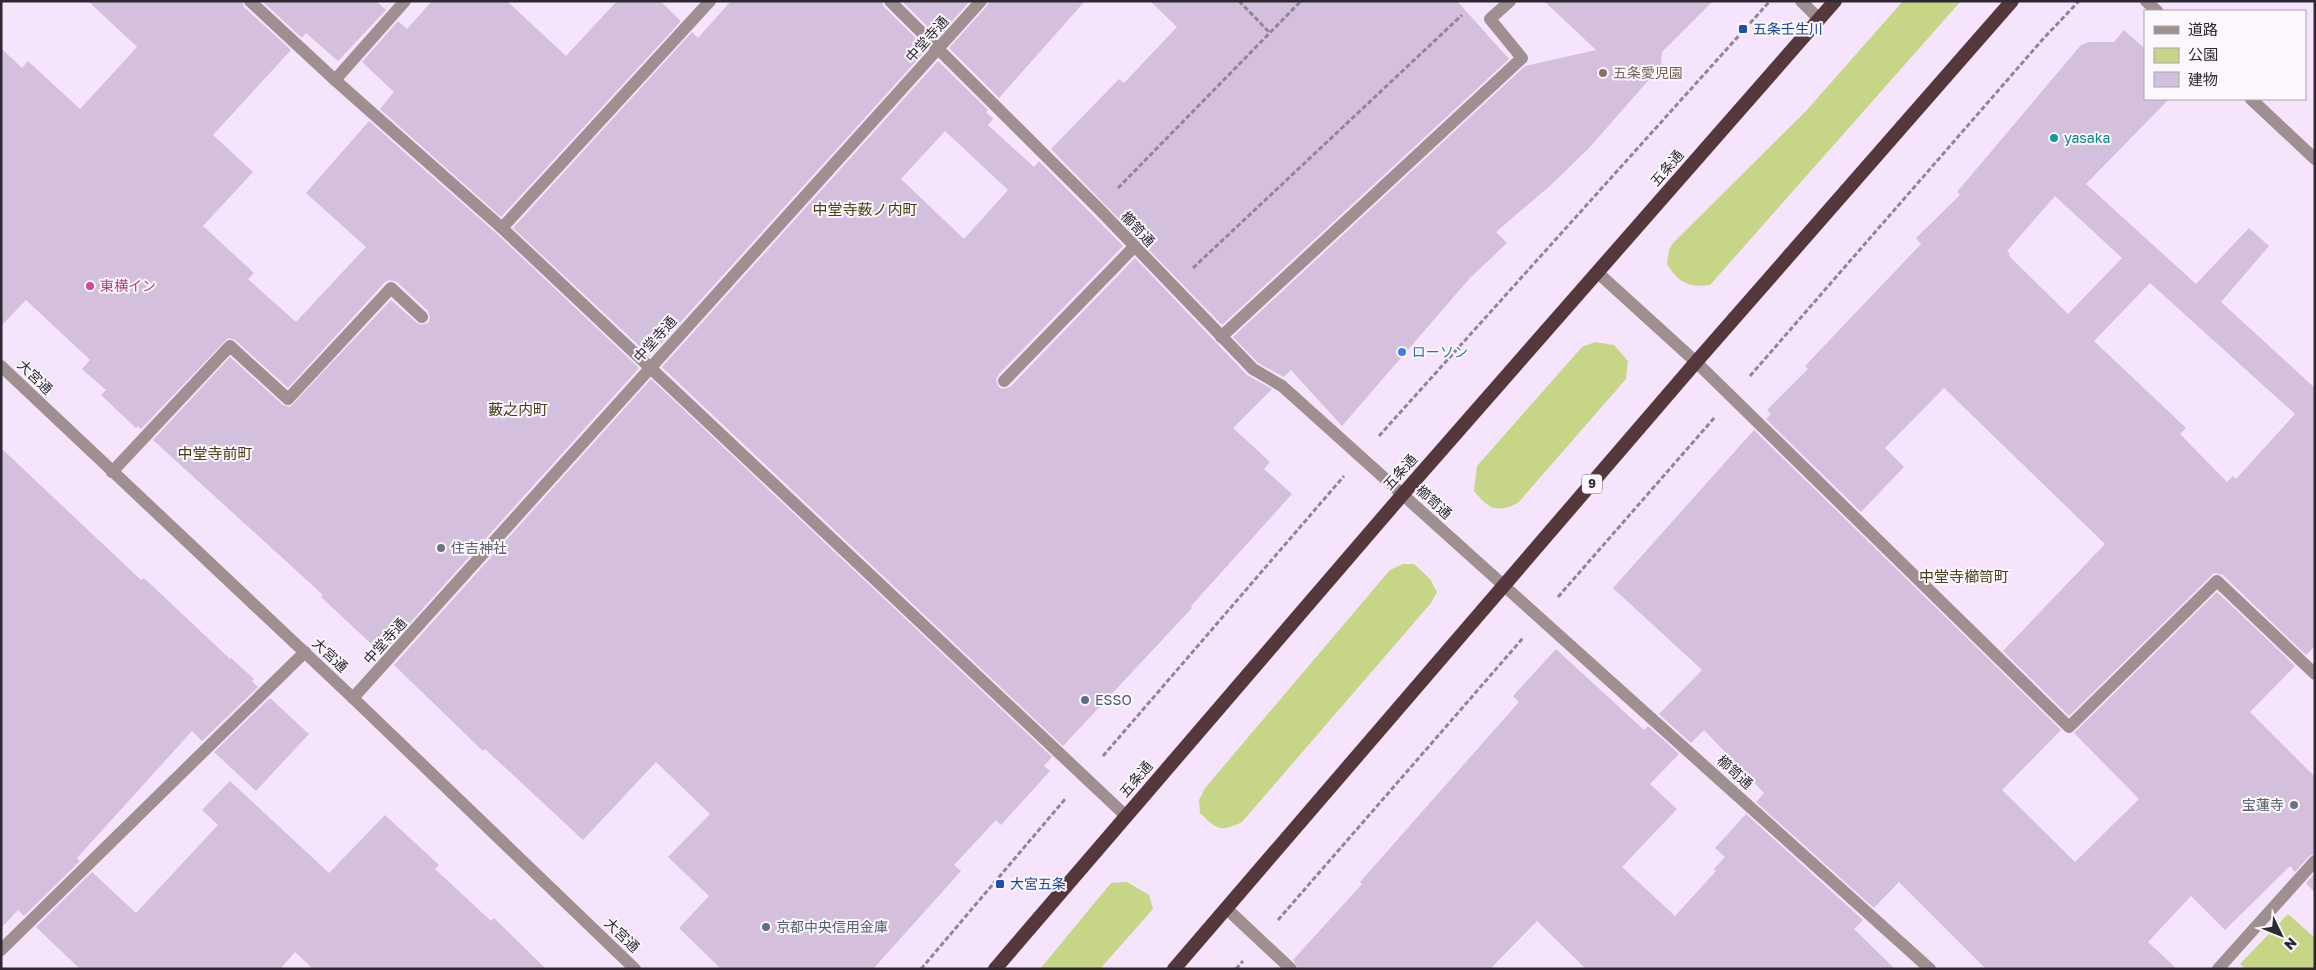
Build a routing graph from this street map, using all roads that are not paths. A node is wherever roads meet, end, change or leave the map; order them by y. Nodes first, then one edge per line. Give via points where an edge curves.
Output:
1 (250, 1) edge
2 (405, 1) edge
3 (710, 1) edge
4 (890, 1) edge
5 (981, 1) edge
6 (1510, 1) edge
7 (1801, 1) edge
8 (1835, 1) edge
9 (2012, 1) edge
10 (2146, 1) edge
11 (2156, 10) edge
12 (1819, 19) junction
13 (938, 49) junction
14 (335, 80) junction
15 (2251, 100) edge
16 (2315, 159) edge
17 (502, 228) junction
18 (1134, 246) junction
19 (1597, 272) junction
20 (422, 317) dead end
21 (1221, 337) junction
22 (1696, 362) junction
23 (1, 366) edge
24 (650, 368) junction
25 (1004, 381) dead end
26 (112, 472) junction
27 (1402, 494) junction
28 (1506, 585) junction
29 (305, 652) junction
30 (2315, 674) edge
31 (353, 698) junction
32 (1126, 816) junction
33 (2315, 861) edge
34 (1227, 909) junction
35 (1, 950) edge
36 (635, 969) edge
37 (995, 969) edge
38 (1174, 969) edge
39 (1291, 969) edge
40 (1930, 969) edge
41 (2218, 969) edge

1 - 14 street
2 - 14 street
3 - 17 street
4 - 13 street, 櫛笥通
5 - 13 street, 中堂寺通
6 - 21 street via 1490,19 1522,58
7 - 12 street
8 - 12 highway, 五条通
9 - 22 highway, 9
10 - 11 street
12 - 19 highway, 五条通
13 - 18 street, 櫛笥通
13 - 24 street, 中堂寺通
14 - 17 street
15 - 16 street
17 - 24 street
18 - 21 street, 櫛笥通
18 - 25 street
19 - 22 street
19 - 27 highway, 五条通
20 - 26 street via 391,288 288,399 230,346
21 - 27 street, 櫛笥通 via 1252,369 1282,386
22 - 28 highway, 9
22 - 30 street via 2069,728 2217,581
23 - 26 street, 大宮通
24 - 31 street, 中堂寺通
24 - 32 street
26 - 29 street, 大宮通
27 - 28 street, 櫛笥通
27 - 32 highway, 五条通
28 - 34 highway, 9
28 - 40 street, 櫛笥通
29 - 31 street, 大宮通
29 - 35 street
31 - 36 street, 大宮通
32 - 37 highway, 五条通
33 - 41 street
34 - 38 highway, 9
34 - 39 street

